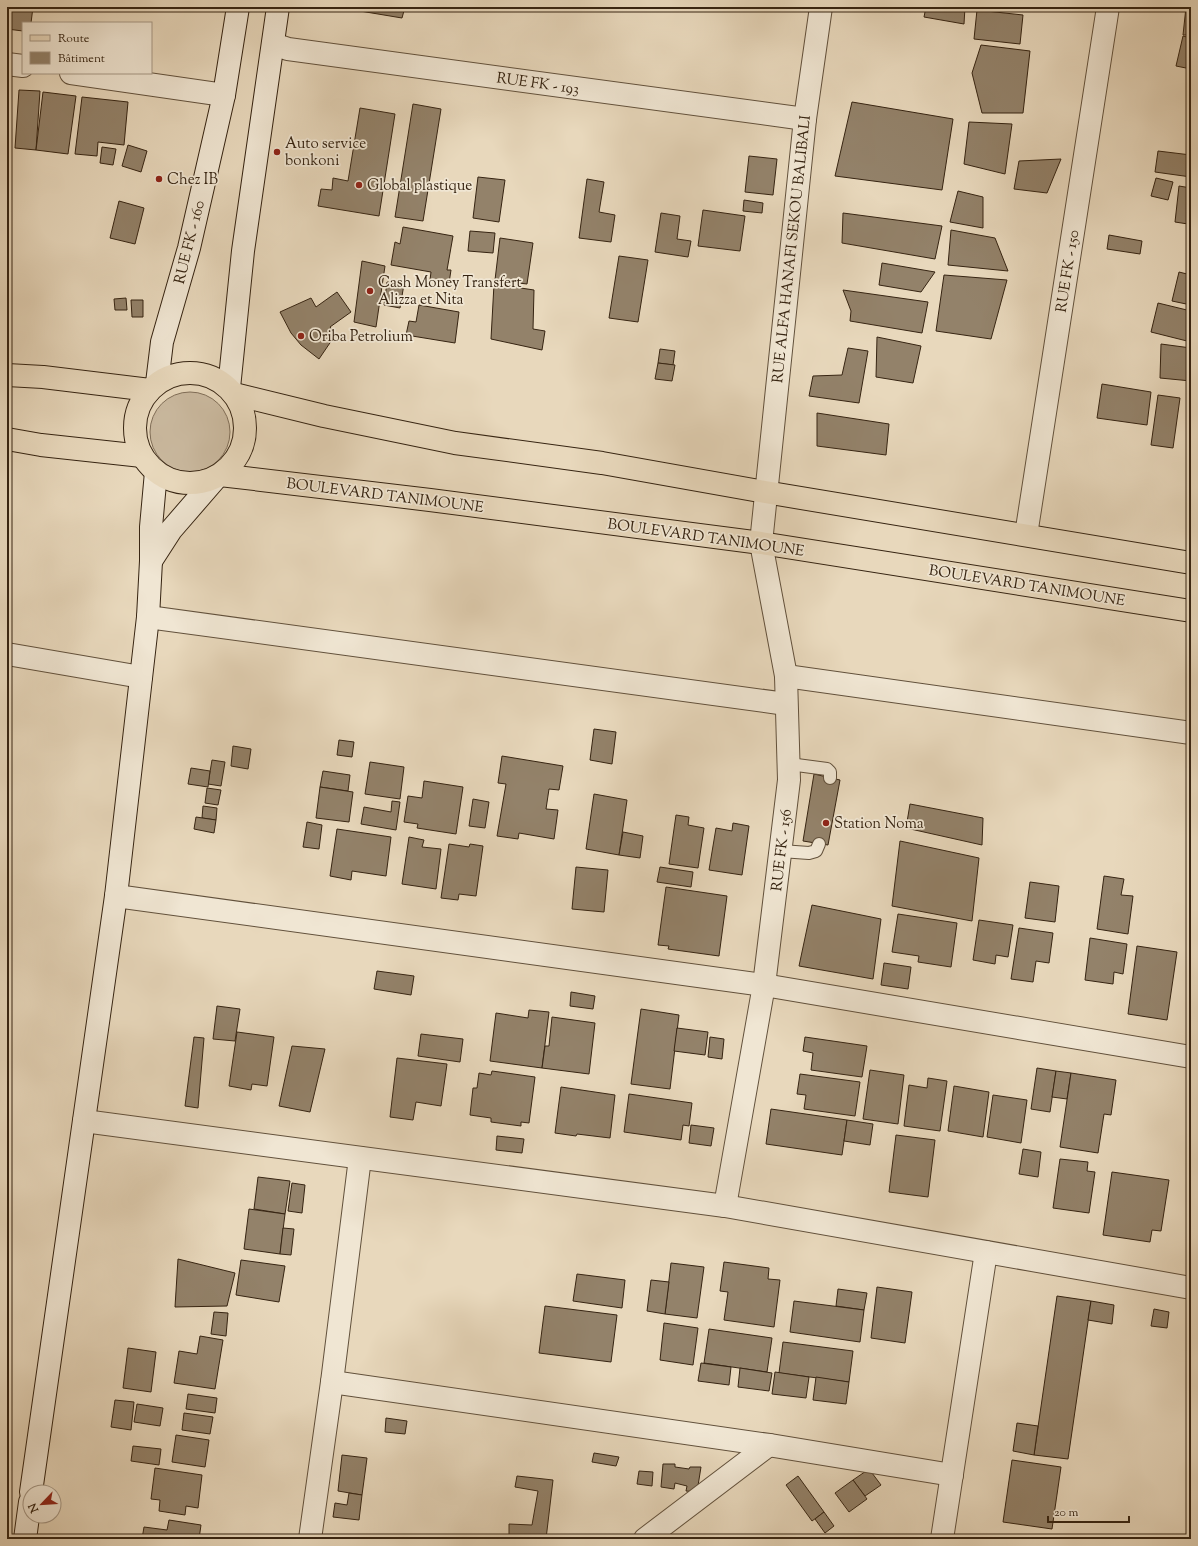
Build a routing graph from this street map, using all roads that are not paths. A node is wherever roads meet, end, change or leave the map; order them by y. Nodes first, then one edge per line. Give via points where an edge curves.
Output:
1 (238, 7) edge
2 (278, 7) edge
3 (821, 7) edge
4 (1108, 7) edge
5 (273, 44) junction
6 (7, 64) edge
7 (22, 66) edge
8 (78, 74) edge
9 (224, 95) junction
10 (805, 119) junction
11 (7, 375) edge
12 (153, 386) junction
13 (231, 391) junction
14 (7, 439) edge
15 (149, 464) junction
16 (218, 476) junction
17 (766, 492) junction
18 (1026, 535) junction
19 (761, 543) junction
20 (151, 561) junction
21 (1191, 563) edge
22 (1191, 611) edge
23 (148, 617) junction
24 (7, 654) edge
25 (786, 676) junction
26 (141, 677) junction
27 (786, 704) junction
28 (1191, 733) edge
29 (790, 764) junction
30 (830, 778) dead end
31 (819, 844) dead end
32 (781, 850) junction
33 (116, 896) junction
34 (764, 985) junction
35 (1191, 1057) edge
36 (84, 1121) junction
37 (360, 1158) junction
38 (725, 1206) junction
39 (986, 1252) junction
40 (1191, 1288) edge
41 (332, 1382) junction
42 (769, 1445) junction
43 (952, 1475) junction
44 (32, 1484) edge
45 (27, 1524) edge
46 (25, 1539) edge
47 (310, 1539) edge
48 (645, 1539) edge
49 (942, 1539) edge

1 - 9 street, RUE FK - 160
2 - 5 street
3 - 10 street, RUE ALFA HANAFI SEKOU BALIBALI
4 - 18 street, RUE FK - 150
5 - 10 street, RUE FK - 193
5 - 13 street via 243,251
6 - 7 street
8 - 9 street
9 - 12 street, RUE FK - 160 via 189,248 162,342
10 - 17 street, RUE ALFA HANAFI SEKOU BALIBALI
11 - 12 main road
12 - 13 main road via 168,377 194,372 213,378
12 - 15 main road via 141,401 135,421 137,443
13 - 16 main road via 243,410 246,429 243,447 234,463
13 - 17 main road via 324,416 455,443 602,463
14 - 15 main road
15 - 16 main road via 170,480 185,484 201,483
15 - 20 street
16 - 19 main road, BOULEVARD TANIMOUNE via 422,499
16 - 20 street via 171,530
17 - 18 main road
17 - 19 street, RUE FK - 156
18 - 21 main road
19 - 22 main road, BOULEVARD TANIMOUNE
19 - 25 street, RUE FK - 156
20 - 23 street
23 - 26 street
23 - 27 street
24 - 26 street
25 - 27 street, RUE FK - 156
25 - 28 street
26 - 33 street
27 - 29 street, RUE FK - 156
29 - 30 lane via 827,769
29 - 32 street, RUE FK - 156
31 - 32 lane via 816,851 809,853
32 - 34 street, RUE FK - 156
33 - 34 street
33 - 36 street
34 - 35 street
34 - 38 street, RUE FK - 156
36 - 37 street
36 - 44 street
37 - 38 street
37 - 41 street
38 - 39 street
39 - 40 street
39 - 43 street
41 - 42 street
41 - 47 street
42 - 43 street
42 - 48 street
43 - 49 street
45 - 46 street

